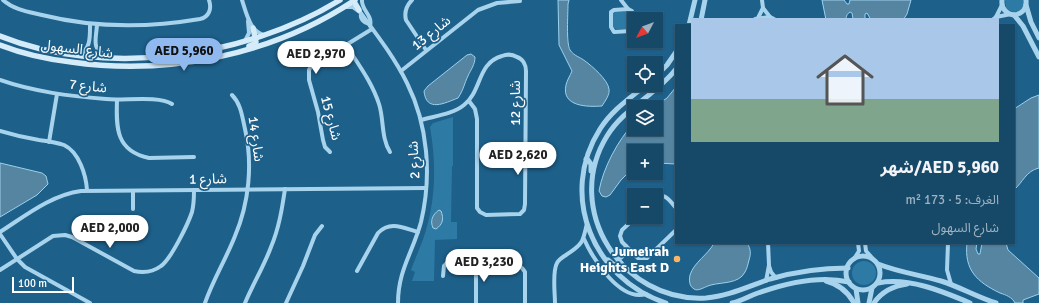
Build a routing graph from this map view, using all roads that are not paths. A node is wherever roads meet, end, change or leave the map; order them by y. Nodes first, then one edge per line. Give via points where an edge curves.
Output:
1 (3, 0) edge
2 (209, 0) edge
3 (242, 0) edge
4 (340, 0) edge
5 (354, 0) edge
6 (362, 0) edge
7 (412, 0) edge
8 (620, 0) edge
9 (695, 0) edge
10 (705, 0) edge
11 (762, 0) edge
12 (520, 1) dead end
13 (1002, 2) edge
14 (1027, 2) edge
15 (345, 7) junction
16 (763, 8) junction
17 (628, 9) junction
18 (616, 10) junction
19 (361, 11) junction
20 (1012, 15) junction
21 (248, 17) junction
22 (770, 17) junction
23 (996, 17) junction
24 (758, 18) junction
25 (90, 24) junction
26 (689, 24) edge
27 (700, 24) edge
28 (753, 24) edge
29 (775, 24) edge
30 (987, 24) edge
31 (97, 25) junction
32 (371, 26) junction
33 (253, 28) junction
34 (0, 36) edge
35 (265, 36) junction
36 (256, 38) junction
37 (1039, 38) edge
38 (244, 42) junction
39 (89, 44) junction
40 (0, 45) edge
41 (95, 45) junction
42 (346, 45) junction
43 (426, 50) junction
44 (675, 53) edge
45 (79, 55) junction
46 (226, 55) junction
47 (1039, 57) edge
48 (111, 58) junction
49 (663, 69) edge
50 (675, 70) edge
51 (401, 71) junction
52 (0, 80) edge
53 (663, 83) edge
54 (637, 92) joint
55 (653, 92) edge
56 (57, 94) junction
57 (232, 95) dead end
58 (117, 100) junction
59 (643, 100) joint
60 (468, 101) junction
61 (172, 104) dead end
62 (627, 113) edge
63 (421, 120) junction
64 (0, 131) edge
65 (49, 142) junction
66 (330, 152) dead end
67 (390, 152) dead end
68 (194, 157) dead end
69 (586, 160) junction
70 (426, 188) junction
71 (592, 188) junction
72 (247, 189) junction
73 (285, 189) junction
74 (87, 190) junction
75 (194, 190) junction
76 (133, 191) junction
77 (663, 196) edge
78 (675, 207) edge
79 (133, 209) dead end
80 (587, 222) junction
81 (629, 224) edge
82 (322, 226) dead end
83 (675, 231) edge
84 (418, 232) junction
85 (0, 233) edge
86 (584, 239) junction
87 (768, 244) edge
88 (858, 244) edge
89 (865, 244) edge
90 (948, 244) edge
91 (626, 246) junction
92 (598, 249) junction
93 (632, 252) junction
94 (623, 256) junction
95 (17, 259) junction
96 (854, 259) junction
97 (619, 262) junction
98 (876, 262) junction
99 (476, 264) junction
100 (769, 265) junction
101 (848, 268) junction
102 (0, 270) edge
103 (947, 270) junction
104 (357, 271) dead end
105 (443, 276) dead end
106 (776, 278) junction
107 (819, 279) junction
108 (766, 281) junction
109 (940, 281) junction
110 (849, 282) junction
111 (878, 283) junction
112 (911, 284) junction
113 (952, 284) junction
114 (872, 288) junction
115 (856, 289) junction
116 (740, 290) junction
117 (646, 294) junction
118 (734, 302) edge
119 (90, 303) edge
120 (205, 303) edge
121 (245, 303) edge
122 (286, 303) edge
123 (398, 303) edge
124 (476, 303) edge
125 (525, 303) edge
126 (555, 303) edge
127 (666, 303) edge
128 (854, 303) edge
129 (858, 303) edge
130 (869, 303) edge
131 (874, 303) edge
132 (970, 303) edge
133 (996, 303) edge

1 - 25 street via 14,8
2 - 31 street via 208,14 200,19 152,25
3 - 21 street
4 - 35 main road, شارع السهول via 304,20
5 - 15 main road, شارع السهول
5 - 19 main road
6 - 19 street
7 - 43 street via 406,8 406,20
8 - 17 street
8 - 18 street
9 - 26 street
10 - 27 street
11 - 16 street
12 - 43 street, شارع 13 via 512,0 482,8
13 - 20 street via 1005,11
13 - 23 street
14 - 20 street via 1023,11
14 - 37 street via 1031,22
15 - 19 street
15 - 46 main road, شارع السهول via 295,33
16 - 22 street
16 - 24 street
17 - 18 street
17 - 18 street via 632,11 633,28 630,31 616,32 611,29 611,12
19 - 32 street via 370,18
19 - 32 street via 361,19
20 - 23 street
20 - 47 street via 1022,26
21 - 33 street
21 - 38 street via 249,33
22 - 24 street
22 - 29 street via 774,19
23 - 30 street
24 - 28 street
25 - 31 street
25 - 39 street
31 - 41 street
32 - 42 street, شارع 15
32 - 51 street, شارع 2
33 - 35 street
33 - 36 main road
34 - 45 main road, شارع السهول via 31,46
35 - 36 main road, شارع السهول
36 - 38 main road, شارع السهول
36 - 46 main road via 254,44
38 - 48 main road, شارع السهول via 182,55
39 - 41 street
39 - 45 street
40 - 46 main road, شارع السهول via 48,59 112,66 152,66
41 - 48 street via 100,53
42 - 66 street, شارع 15 via 317,59 308,73 323,140
42 - 67 street via 369,80 376,97 382,115 385,142
43 - 51 street, شارع 13
44 - 49 street
45 - 48 main road, شارع السهول
50 - 53 street
51 - 63 street, شارع 2
52 - 56 street, شارع 7
54 - 59 street
54 - 69 street via 607,119 595,138
55 - 59 street
56 - 58 street, شارع 7
56 - 65 street, شارع 7
57 - 72 street, شارع 14 via 240,106 248,146
58 - 61 street, شارع 7 via 160,99
58 - 68 street, شارع 7 via 118,130 123,142 132,151 149,158
60 - 60 street, شارع 12 via 484,69 491,61 508,55 524,62 525,204 520,214 488,216 477,208 477,119 475,109
60 - 63 street, شارع 12 via 456,110
62 - 71 street via 607,136 596,160
63 - 70 street, شارع 2 via 426,154
64 - 65 street
65 - 74 street via 63,145 74,153 84,172
69 - 71 street via 591,164
69 - 80 street via 582,187
70 - 73 street, شارع 1
70 - 84 street, شارع 2
71 - 97 street via 592,202 597,222
72 - 73 street, شارع 1
72 - 75 street, شارع 1
72 - 120 street via 237,231
73 - 121 street via 275,238
74 - 76 street, شارع 1
74 - 85 street, شارع 1 via 58,197
75 - 76 street, شارع 1
75 - 95 street via 189,220 170,257 158,271 134,271 65,235 50,238
76 - 79 street
77 - 78 street
80 - 86 street
80 - 92 street
81 - 91 street via 620,233 620,239
82 - 122 street via 315,235
83 - 93 street via 647,258 638,258
84 - 104 street via 394,225 382,228
84 - 123 street, شارع 2 via 401,277
85 - 95 street
86 - 117 street via 599,264 620,286 636,296
86 - 126 street via 578,248 560,259 557,264
87 - 100 street
88 - 96 street
89 - 98 street via 866,250
90 - 103 street
91 - 93 street
91 - 94 street
92 - 97 street via 612,264 617,265
92 - 117 street via 615,272
93 - 94 street
94 - 97 street
95 - 102 street
95 - 119 street via 29,270
96 - 98 street via 864,256
96 - 101 street
97 - 116 street via 634,276 668,293 705,298 723,296
98 - 109 street via 896,271
98 - 111 street via 880,274
99 - 105 street via 446,264
99 - 124 street
99 - 125 street via 520,266 525,274
100 - 106 street
100 - 108 street
101 - 106 street via 800,272
101 - 110 street via 846,272
103 - 109 street
103 - 113 street
106 - 108 street
107 - 110 street
107 - 118 street via 782,286
107 - 128 street via 839,287
108 - 116 street
109 - 113 street
110 - 115 street
111 - 112 street via 895,281
111 - 114 street
112 - 131 street via 890,289
112 - 132 street
113 - 133 street
114 - 115 street
114 - 130 street
115 - 129 street
116 - 118 street
117 - 127 street

